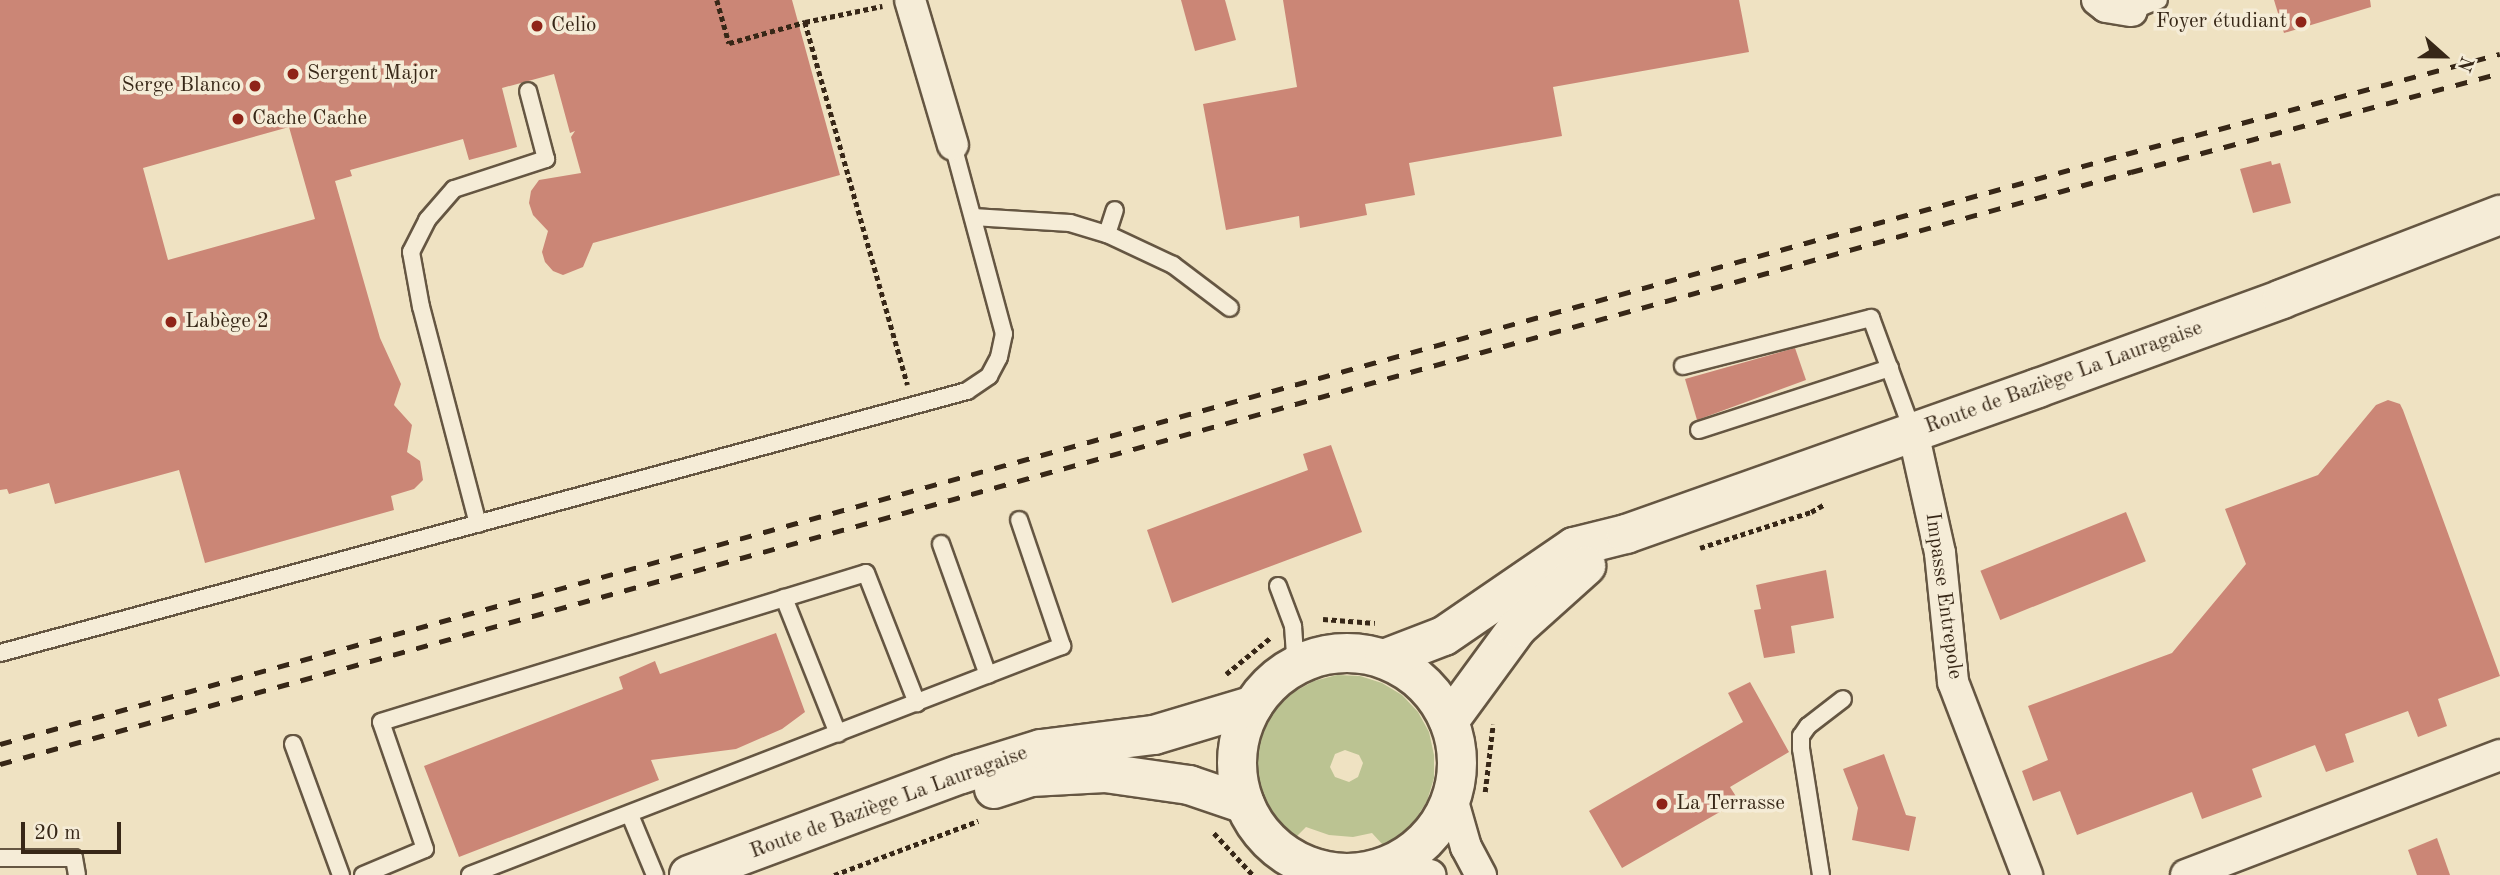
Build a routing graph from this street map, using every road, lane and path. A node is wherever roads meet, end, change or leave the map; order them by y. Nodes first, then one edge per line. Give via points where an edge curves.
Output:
1 (717, 0) edge
2 (2097, 0) edge
3 (903, 1) edge
4 (2146, 5) edge
5 (805, 22) junction
6 (528, 91) dead end
7 (953, 145) joint
8 (1115, 210) dead end
9 (2500, 215) edge
10 (973, 216) junction
11 (1107, 234) junction
12 (1230, 308) dead end
13 (1683, 366) dead end
14 (1890, 368) junction
15 (914, 406) junction
16 (1699, 430) dead end
17 (1913, 432) junction
18 (1019, 520) dead end
19 (478, 524) junction
20 (1626, 534) junction
21 (941, 544) dead end
22 (1279, 586) dead end
23 (783, 598) junction
24 (1271, 637) dead end
25 (0, 653) edge
26 (1384, 659) junction
27 (1296, 666) junction
28 (988, 675) junction
29 (1217, 682) dead end
30 (1843, 699) dead end
31 (917, 703) junction
32 (1254, 705) junction
33 (1496, 715) dead end
34 (1449, 720) junction
35 (838, 734) junction
36 (293, 744) dead end
37 (2500, 755) edge
38 (1468, 799) junction
39 (1245, 804) junction
40 (630, 815) junction
41 (1204, 825) dead end
42 (0, 858) edge
43 (1391, 864) junction
44 (77, 875) edge
45 (341, 875) edge
46 (363, 875) edge
47 (470, 875) edge
48 (655, 875) edge
49 (690, 875) edge
50 (758, 875) edge
51 (1254, 875) edge
52 (1430, 875) edge
53 (1481, 875) edge
54 (1821, 875) edge
55 (2027, 875) edge
56 (2186, 875) edge

1 - 5 path via 729,44
2 - 4 street via 2106,7
3 - 5 path
3 - 7 street
5 - 15 path
6 - 19 lane via 545,159 454,189 427,220 411,252
7 - 10 lane
8 - 11 lane
9 - 17 main road, Route de Baziège La Lauragaise
10 - 11 lane via 1070,223
10 - 15 lane via 1003,322 999,357 989,376 967,391
11 - 12 lane via 1173,265
13 - 14 lane via 1871,318
14 - 16 lane
14 - 17 lane
15 - 19 lane
17 - 20 main road, Route de Baziège La Lauragaise
17 - 55 street, Impasse Entrepole via 1940,553 1953,682
18 - 28 lane via 1062,646
19 - 25 lane
20 - 26 main road, Route de Baziège La Lauragaise via 1574,547 1444,636
20 - 34 main road, Route de Baziège La Lauragaise via 1564,582 1517,628
21 - 28 lane
22 - 27 lane via 1293,626
23 - 31 lane via 866,573
23 - 35 lane
23 - 46 lane via 382,722 425,849
24 - 29 path
26 - 27 main road via 1355,653 1325,655
26 - 34 main road via 1411,673 1433,694
27 - 32 main road via 1272,682
28 - 31 lane
30 - 54 lane via 1801,736
31 - 35 lane
32 - 39 main road via 1240,737 1237,771
32 - 49 main road, Route de Baziège La Lauragaise via 1154,735 1041,749
33 - 38 path
34 - 38 main road via 1457,772
35 - 40 lane
36 - 45 lane
37 - 56 street
38 - 43 main road via 1417,848
38 - 53 street via 1466,847
39 - 43 main road via 1263,835 1289,858 1322,871 1357,873
39 - 50 main road, Route de Baziège La Lauragaise via 1189,785 1105,773 1031,776
40 - 47 lane
40 - 48 lane
41 - 51 path
42 - 44 lane via 74,858
43 - 52 street

